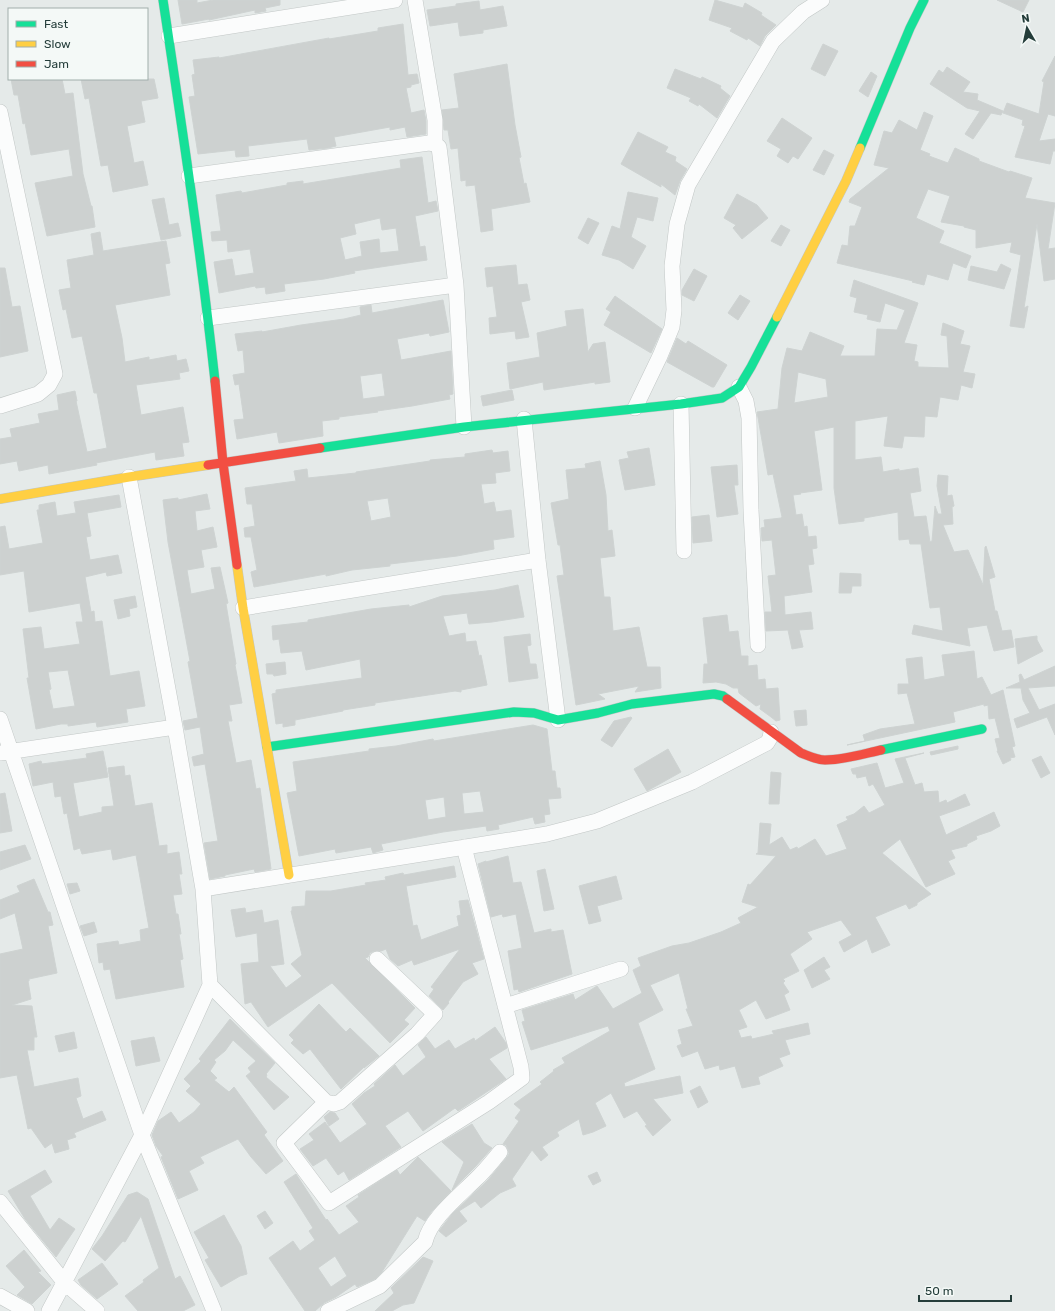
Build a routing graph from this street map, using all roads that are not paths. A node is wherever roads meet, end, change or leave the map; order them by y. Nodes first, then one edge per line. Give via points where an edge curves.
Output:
1 (163, 0) edge
2 (395, 0) edge
3 (415, 0) edge
4 (820, 0) edge
5 (924, 0) edge
6 (169, 36) junction
7 (0, 112) edge
8 (435, 144) junction
9 (189, 176) junction
10 (456, 285) junction
11 (208, 318) junction
12 (739, 387) junction
13 (681, 404) junction
14 (0, 406) edge
15 (635, 408) junction
16 (524, 419) junction
17 (464, 426) junction
18 (223, 463) junction
19 (129, 477) junction
20 (0, 499) edge
21 (684, 551) dead end
22 (538, 560) junction
23 (243, 608) junction
24 (758, 645) dead end
25 (0, 719) edge
26 (558, 720) junction
27 (176, 727) junction
28 (982, 729) dead end
29 (771, 732) junction
30 (267, 747) junction
31 (6, 752) edge
32 (464, 847) junction
33 (289, 875) junction
34 (203, 889) junction
35 (377, 959) dead end
36 (621, 969) dead end
37 (210, 985) junction
38 (505, 1006) junction
39 (326, 1102) junction
40 (142, 1135) junction
41 (500, 1152) dead end
42 (0, 1202) edge
43 (65, 1283) junction
44 (0, 1296) edge
45 (27, 1311) edge
46 (49, 1311) edge
47 (97, 1311) edge
48 (214, 1311) edge
49 (328, 1311) edge

1 - 6 street
2 - 6 street
3 - 8 street via 435,120
4 - 15 street via 803,12 773,41 688,185 677,224 672,266 672,327
5 - 12 street via 846,181
6 - 9 street
7 - 14 street via 55,374 49,385 38,394
8 - 9 street
8 - 10 street via 439,147
9 - 11 street
10 - 11 street
10 - 17 street
11 - 18 street
12 - 13 street via 722,398
12 - 24 street via 746,401 749,418
13 - 15 street
13 - 21 street
15 - 16 street
16 - 17 street
16 - 22 street
17 - 18 street
18 - 19 street
18 - 23 street
19 - 20 street
19 - 27 street
22 - 23 street
22 - 26 street
23 - 30 street
25 - 31 street
26 - 29 street via 632,704 714,694 723,696
26 - 30 street via 534,713 514,712
27 - 31 street
27 - 34 street
28 - 29 street via 825,760 801,753
29 - 32 street via 767,743 699,778 597,821 547,834
30 - 33 street
31 - 40 street
32 - 33 street
32 - 38 street
33 - 34 street
34 - 37 street
35 - 39 street via 435,1014 417,1034 340,1102
36 - 38 street
37 - 39 street
37 - 40 street
38 - 39 street via 522,1078 489,1102 329,1203 284,1143
40 - 43 street
40 - 48 street
41 - 49 street via 450,1205 427,1233 425,1242 380,1286
42 - 43 street
43 - 46 street
43 - 47 street
44 - 45 street

